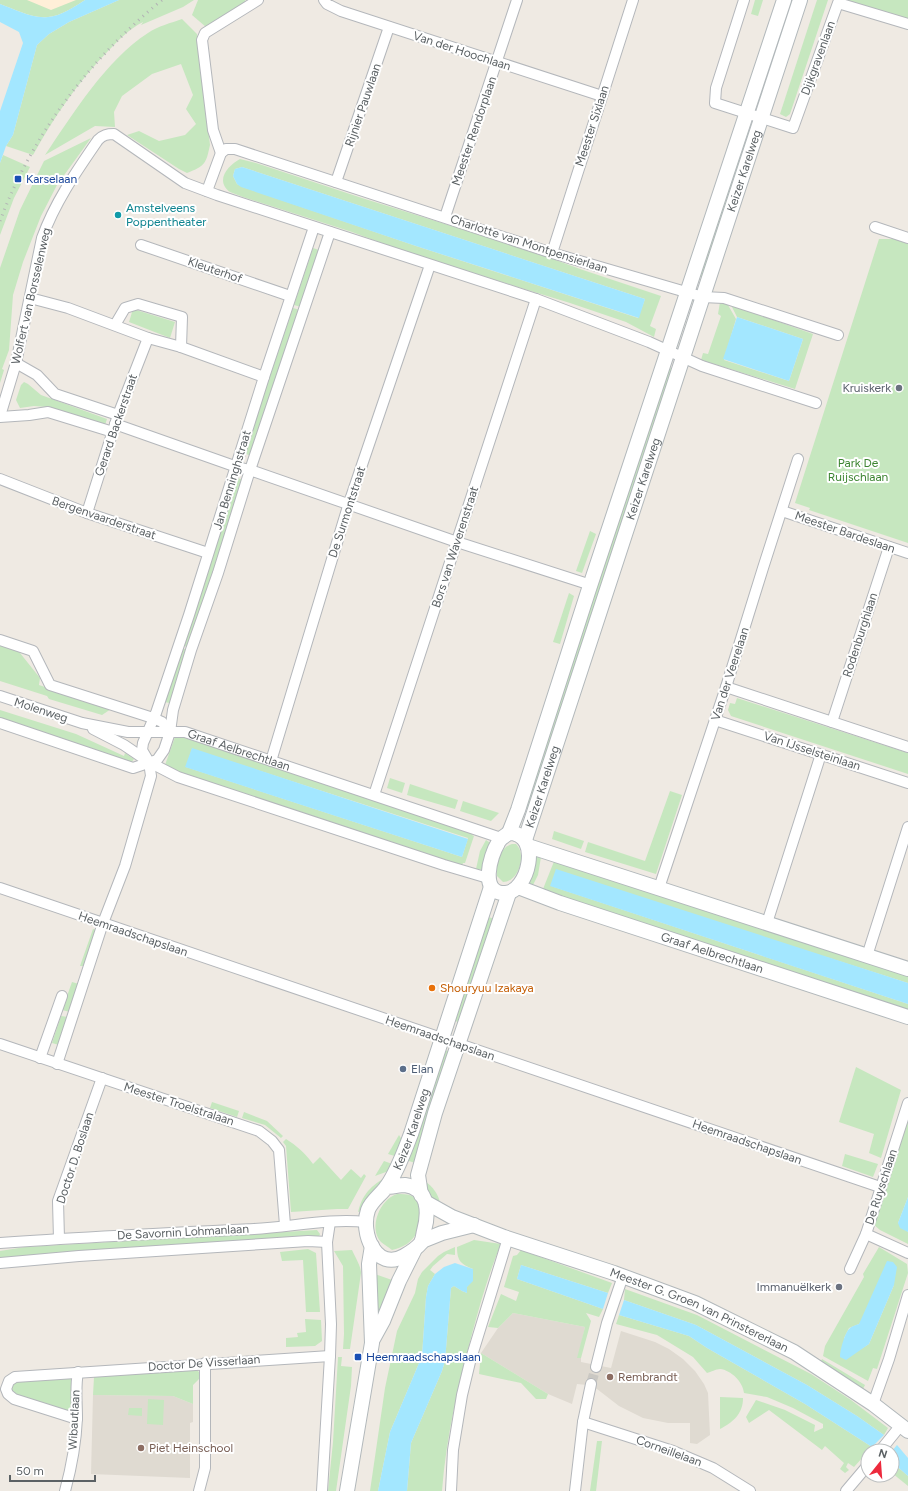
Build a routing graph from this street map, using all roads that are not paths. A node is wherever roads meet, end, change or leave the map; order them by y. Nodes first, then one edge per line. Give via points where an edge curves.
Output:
1 (258, 0) edge
2 (324, 0) edge
3 (517, 0) edge
4 (634, 0) edge
5 (744, 0) edge
6 (784, 0) edge
7 (800, 0) edge
8 (908, 24) edge
9 (389, 27) junction
10 (497, 62) junction
11 (602, 96) junction
12 (746, 112) junction
13 (762, 118) junction
14 (221, 153) junction
15 (336, 182) junction
16 (206, 191) junction
17 (445, 217) junction
18 (314, 227) junction
19 (875, 227) dead end
20 (330, 232) junction
21 (908, 238) edge
22 (140, 245) dead end
23 (552, 252) junction
24 (430, 265) junction
25 (687, 292) junction
26 (290, 296) junction
27 (703, 297) junction
28 (30, 298) junction
29 (536, 299) junction
30 (115, 325) junction
31 (838, 335) dead end
32 (148, 338) junction
33 (181, 347) junction
34 (668, 350) junction
35 (683, 359) junction
36 (16, 363) junction
37 (264, 377) junction
38 (816, 403) dead end
39 (0, 416) edge
40 (116, 424) junction
41 (798, 460) dead end
42 (236, 467) junction
43 (250, 470) junction
44 (0, 479) edge
45 (349, 503) junction
46 (782, 511) junction
47 (86, 513) junction
48 (457, 542) junction
49 (889, 547) junction
50 (208, 553) junction
51 (908, 553) edge
52 (590, 585) junction
53 (0, 640) edge
54 (726, 688) junction
55 (0, 696) edge
56 (153, 718) junction
57 (716, 720) junction
58 (832, 722) junction
59 (0, 723) edge
60 (82, 723) junction
61 (147, 731) junction
62 (170, 732) junction
63 (908, 748) edge
64 (821, 754) junction
65 (271, 761) junction
66 (150, 762) junction
67 (908, 783) edge
68 (374, 795) junction
69 (908, 828) edge
70 (505, 836) junction
71 (527, 843) junction
72 (490, 882) junction
73 (0, 888) edge
74 (659, 888) junction
75 (513, 890) junction
76 (103, 923) junction
77 (767, 923) junction
78 (867, 956) junction
79 (908, 969) edge
80 (62, 996) dead end
81 (908, 1018) edge
82 (442, 1038) junction
83 (458, 1044) junction
84 (1, 1048) edge
85 (40, 1058) junction
86 (57, 1064) junction
87 (102, 1078) junction
88 (908, 1103) edge
89 (880, 1187) junction
90 (386, 1188) junction
91 (424, 1199) junction
92 (330, 1222) junction
93 (366, 1222) junction
94 (285, 1225) junction
95 (474, 1225) junction
96 (866, 1234) junction
97 (78, 1238) junction
98 (508, 1238) junction
99 (59, 1239) junction
100 (327, 1242) junction
101 (0, 1243) edge
102 (372, 1246) junction
103 (418, 1246) junction
104 (908, 1253) edge
105 (79, 1256) junction
106 (0, 1263) edge
107 (850, 1269) dead end
108 (623, 1276) junction
109 (908, 1295) edge
110 (372, 1343) junction
111 (330, 1356) junction
112 (206, 1363) junction
113 (596, 1367) tunnel mouth
114 (78, 1372) junction
115 (591, 1384) tunnel mouth
116 (873, 1404) junction
117 (77, 1419) junction
118 (583, 1422) junction
119 (904, 1428) edge
120 (888, 1443) edge
121 (860, 1474) edge
122 (65, 1491) edge
123 (199, 1491) edge
124 (322, 1491) edge
125 (347, 1491) edge
126 (451, 1491) edge
127 (575, 1491) edge
128 (750, 1491) edge
129 (846, 1491) edge

1 - 14 street via 205,33 202,40 213,130
2 - 9 street, Van der Hoochlaan via 341,11
3 - 10 street, Meester Rendorplaan
4 - 11 street, Meester Sixlaan
5 - 12 street, Keizer Karelweg via 716,88 715,103
6 - 12 main road, Keizer Karelweg
7 - 13 main road, Keizer Karelweg
8 - 13 street, Dijkgravenlaan via 838,3 793,128
9 - 10 street, Van der Hoochlaan
9 - 15 street, Rijnier Pauwlaan
10 - 11 street, Van der Hoochlaan
10 - 17 street, Meester Rendorplaan
11 - 23 street, Meester Sixlaan
12 - 13 street, Keizer Karelweg
12 - 25 main road, Keizer Karelweg
13 - 27 main road, Keizer Karelweg
14 - 15 street, Charlotte van Montpensierlaan via 226,149 235,149
14 - 16 street
15 - 17 street, Charlotte van Montpensierlaan
16 - 18 street
16 - 28 street, Wolfert van Borsselenweg via 185,183 114,134 101,137 66,187 49,218 42,238
17 - 23 street, Charlotte van Montpensierlaan
18 - 20 street
18 - 26 street, Jan Benninghstraat
19 - 21 street
20 - 24 street
20 - 43 street, Jan Benninghstraat
22 - 26 street, Kleuterhof
23 - 25 street, Charlotte van Montpensierlaan
24 - 29 street
24 - 45 street, De Surmontstraat
25 - 27 street, Charlotte van Montpensierlaan
25 - 34 main road, Keizer Karelweg
26 - 37 street, Jan Benninghstraat
27 - 31 street, Charlotte van Montpensierlaan via 724,298
27 - 35 main road, Keizer Karelweg
28 - 30 street
28 - 36 street, Wolfert van Borsselenweg
29 - 34 street
29 - 48 street, Bors van Waverenstraat
30 - 32 street
30 - 33 street via 126,308 138,304 182,317
32 - 33 street
32 - 40 street, Gerard Backerstraat
33 - 37 street
34 - 35 street
34 - 52 main road, Keizer Karelweg
35 - 38 street
35 - 71 main road, Keizer Karelweg
36 - 39 street, Wolfert van Borsselenweg
36 - 40 street via 37,375 55,394
37 - 42 street, Jan Benninghstraat
39 - 40 street via 48,412
40 - 42 street
40 - 47 street, Gerard Backerstraat
41 - 46 street, Van der Veerelaan
42 - 43 street
42 - 50 street, Jan Benninghstraat
43 - 45 street
43 - 62 street, Jan Benninghstraat via 228,544 191,650 173,710
44 - 47 street, Bergenvaarderstraat
45 - 48 street
45 - 65 street, De Surmontstraat
46 - 49 street, Meester Bardeslaan
46 - 54 street, Van der Veerelaan
47 - 50 street, Bergenvaarderstraat
48 - 52 street
48 - 68 street, Bors van Waverenstraat
49 - 51 street, Meester Bardeslaan
49 - 58 street, Rodenburghlaan
50 - 56 street, Jan Benninghstraat
52 - 70 main road, Keizer Karelweg via 518,810
53 - 56 street via 33,651 50,685
54 - 57 street, Van der Veerelaan
54 - 58 street
55 - 60 street, Molenweg
56 - 61 street, Jan Benninghstraat
56 - 62 street via 162,722
57 - 64 street, Van IJsselsteinlaan
57 - 74 street, Van der Veerelaan
58 - 63 street
59 - 66 street via 133,768
60 - 61 street, Molenweg via 128,732
60 - 66 street, Molenweg
61 - 62 street, Molenweg
61 - 66 street, Jan Benninghstraat via 142,750
62 - 65 street, Graaf Aelbrechtlaan via 185,732
62 - 66 street, Jan Benninghstraat via 164,750 157,760
64 - 67 street, Van IJsselsteinlaan
64 - 77 street
65 - 68 street, Graaf Aelbrechtlaan
66 - 72 street via 178,777
66 - 76 street via 151,776 125,866
68 - 70 street, Graaf Aelbrechtlaan
69 - 78 street
70 - 71 main road via 516,833
70 - 72 main road via 498,842 490,862
71 - 74 main road
71 - 75 main road via 529,861 522,881
72 - 75 main road via 497,892
72 - 82 main road, Keizer Karelweg
73 - 76 street, Heemraadschapslaan
74 - 77 main road
75 - 81 main road, Graaf Aelbrechtlaan via 560,903
75 - 83 main road, Keizer Karelweg
76 - 82 street, Heemraadschapslaan
76 - 86 street
77 - 78 main road
78 - 79 main road
80 - 85 street
82 - 83 street, Heemraadschapslaan
82 - 90 main road, Keizer Karelweg via 411,1134
83 - 89 street, Heemraadschapslaan
83 - 91 main road, Keizer Karelweg via 418,1175
84 - 85 street, Meester Troelstralaan
85 - 86 street, Meester Troelstralaan
86 - 87 street, Meester Troelstralaan
87 - 94 street, Meester Troelstralaan via 259,1130 279,1150
87 - 99 street, Doctor D. Boslaan via 58,1201
88 - 89 street, De Ruyschlaan
89 - 96 street, De Ruyschlaan
90 - 91 main road via 404,1185 414,1188
90 - 93 main road via 368,1210
91 - 95 main road, Meester G. Groen van Prinstererlaan via 452,1217
91 - 103 main road via 428,1216
92 - 93 street, De Savornin Lohmanlaan
92 - 94 street, De Savornin Lohmanlaan
92 - 100 street
93 - 102 main road
94 - 97 street, De Savornin Lohmanlaan
95 - 98 main road, Meester G. Groen van Prinstererlaan
95 - 103 main road via 442,1232
96 - 104 street
96 - 107 street, De Ruyschlaan
97 - 99 street, De Savornin Lohmanlaan
97 - 105 street
98 - 108 main road, Meester G. Groen van Prinstererlaan
98 - 126 street via 462,1395 453,1450
99 - 101 street, De Savornin Lohmanlaan
100 - 105 street, De Savornin Lohmanlaan via 308,1241
100 - 111 street
102 - 103 main road via 379,1256 388,1260 397,1260
102 - 110 main road
103 - 110 main road via 399,1281
105 - 106 street, De Savornin Lohmanlaan
108 - 113 street
108 - 116 main road, Meester G. Groen van Prinstererlaan via 695,1302 794,1352
109 - 116 street
110 - 125 main road
111 - 112 street, Doctor De Visserlaan
111 - 124 street
112 - 114 street, Doctor De Visserlaan
112 - 123 street via 205,1468
114 - 117 street, Wibautlaan
114 - 117 street, Doctor De Visserlaan via 15,1377 6,1388 14,1399
115 - 118 street
116 - 119 main road, Meester G. Groen van Prinstererlaan
117 - 122 street, Wibautlaan via 70,1474
118 - 127 street
118 - 128 street, Corneillelaan via 673,1451 713,1468
119 - 120 street
121 - 129 street

